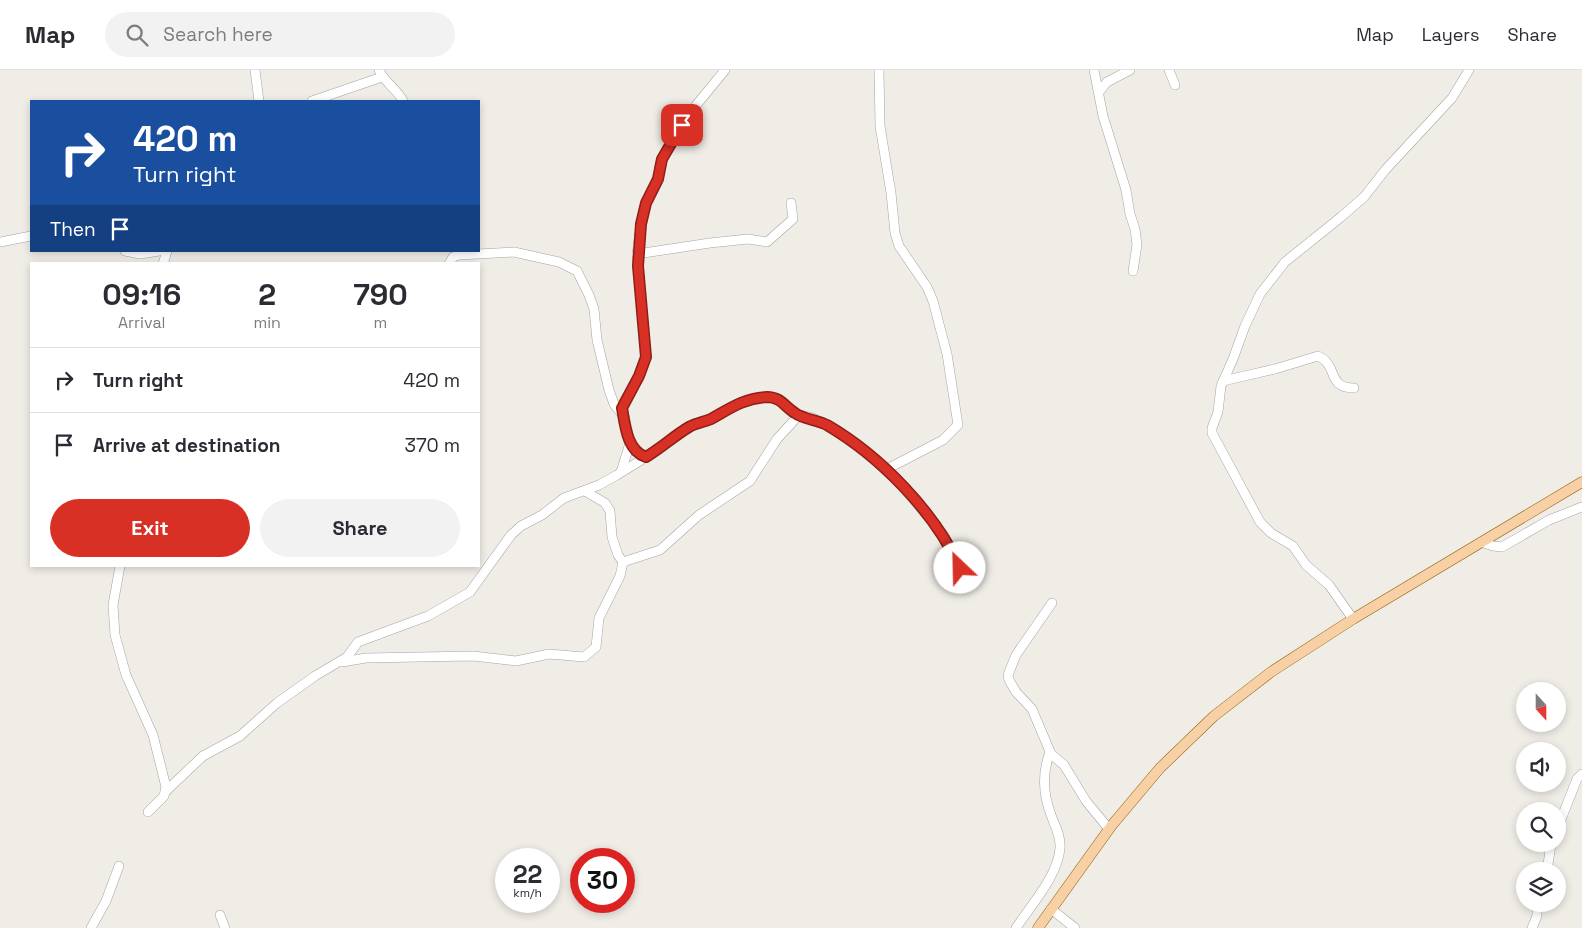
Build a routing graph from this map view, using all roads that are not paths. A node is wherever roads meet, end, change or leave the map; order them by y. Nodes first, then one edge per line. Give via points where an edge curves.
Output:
1 (255, 70) edge
2 (725, 70) edge
3 (879, 70) edge
4 (1094, 70) edge
5 (1130, 70) edge
6 (1169, 70) edge
7 (1469, 70) edge
8 (380, 73) edge
9 (1175, 85) dead end
10 (1098, 92) junction
11 (259, 100) edge
12 (314, 100) edge
13 (402, 100) edge
14 (791, 203) dead end
15 (30, 236) edge
16 (0, 242) edge
17 (130, 252) edge
18 (153, 252) edge
19 (638, 254) junction
20 (450, 257) edge
21 (1133, 271) dead end
22 (1223, 381) junction
23 (1354, 388) dead end
24 (799, 415) junction
25 (624, 417) junction
26 (629, 441) junction
27 (646, 457) junction
28 (885, 470) junction
29 (621, 472) junction
30 (1582, 482) edge
31 (585, 491) junction
32 (1582, 507) edge
33 (1525, 516) junction
34 (1527, 534) junction
35 (1481, 542) junction
36 (623, 562) junction
37 (120, 567) edge
38 (960, 568) dead end
39 (1052, 603) dead end
40 (1353, 618) junction
41 (339, 663) junction
42 (1050, 752) junction
43 (1582, 774) edge
44 (166, 791) junction
45 (1566, 807) edge
46 (148, 812) dead end
47 (1109, 829) junction
48 (120, 866) dead end
49 (1051, 909) junction
50 (1536, 912) edge
51 (220, 915) dead end
52 (91, 928) edge
53 (225, 928) edge
54 (1016, 928) edge
55 (1038, 928) edge
56 (1074, 928) edge
57 (1532, 928) edge

1 - 11 street
2 - 19 street via 689,114 667,149 646,203
3 - 28 street via 880,126 895,233 899,246 933,301 947,354 958,425 943,440
4 - 10 street
5 - 10 street via 1107,82
6 - 9 street
7 - 22 street via 1452,98 1364,196 1285,262 1260,294
8 - 12 street
8 - 13 street
10 - 21 street via 1136,237
14 - 19 street via 793,219 767,242 748,239
15 - 16 street
17 - 18 street
19 - 25 street via 646,357 622,405
20 - 25 street via 514,252 559,262 578,271 594,309 596,340 610,395
22 - 23 street via 1318,356 1327,362 1339,385
22 - 40 street via 1212,431 1234,476 1263,527 1293,546 1306,565 1329,585
24 - 27 street via 774,398 740,403 690,426
24 - 28 street via 828,426
24 - 36 street via 772,447 750,481 698,515 660,550
25 - 26 street
26 - 27 street via 637,454
26 - 29 street
27 - 29 street
28 - 38 street via 943,534
29 - 31 street
30 - 33 main road
31 - 36 street via 605,503 610,511 612,536
31 - 41 street via 564,498 516,530 475,586 462,598 428,616 361,641
32 - 34 street via 1549,520
33 - 34 street
33 - 35 main road
34 - 35 street via 1502,547
35 - 40 main road
36 - 41 street via 620,576 599,618 596,647 584,657 549,654 516,661 473,656 366,658
37 - 44 street via 112,613 115,635 126,675 153,735
39 - 42 street via 1016,656 1008,675 1016,692 1032,709
40 - 47 main road via 1272,672 1214,716 1160,768
41 - 44 street via 277,703 240,736 203,756
42 - 47 street via 1064,765 1086,801
42 - 54 street via 1045,766 1044,793 1058,834 1059,852 1038,897
43 - 45 street
44 - 46 street
47 - 49 main road
48 - 52 street
49 - 55 main road
49 - 56 street
50 - 57 street
51 - 53 street

